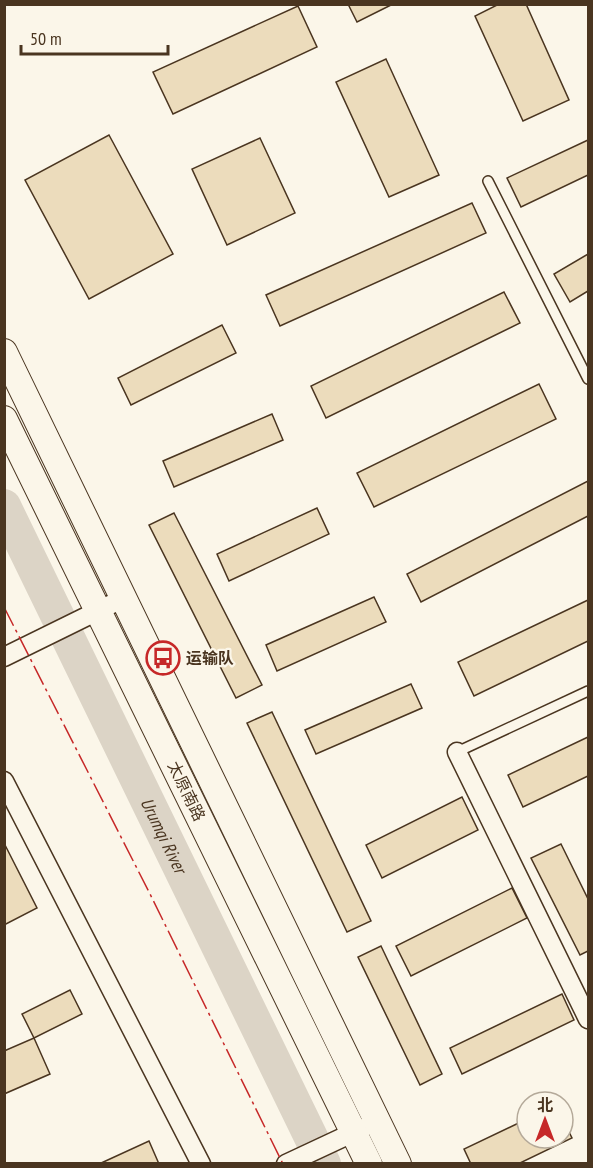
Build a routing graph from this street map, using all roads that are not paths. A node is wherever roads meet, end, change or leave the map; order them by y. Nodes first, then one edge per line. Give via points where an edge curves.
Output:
1 (488, 181) dead end
2 (4, 352) edge
3 (588, 379) edge
4 (4, 419) edge
5 (124, 598) junction
6 (90, 615) junction
7 (4, 657) edge
8 (588, 691) edge
9 (458, 752) joint
10 (4, 781) edge
11 (588, 1019) edge
12 (378, 1123) junction
13 (343, 1136) junction
14 (201, 1164) edge
15 (286, 1164) edge
16 (369, 1164) edge
17 (398, 1164) edge

1 - 3 lane
2 - 5 main road
4 - 6 main road, 太原南路
5 - 6 street
5 - 12 main road
6 - 7 street
6 - 13 main road, 太原南路
8 - 9 lane
9 - 11 street
10 - 14 street
12 - 13 street
12 - 17 main road
13 - 15 street
13 - 16 main road, 太原南路

